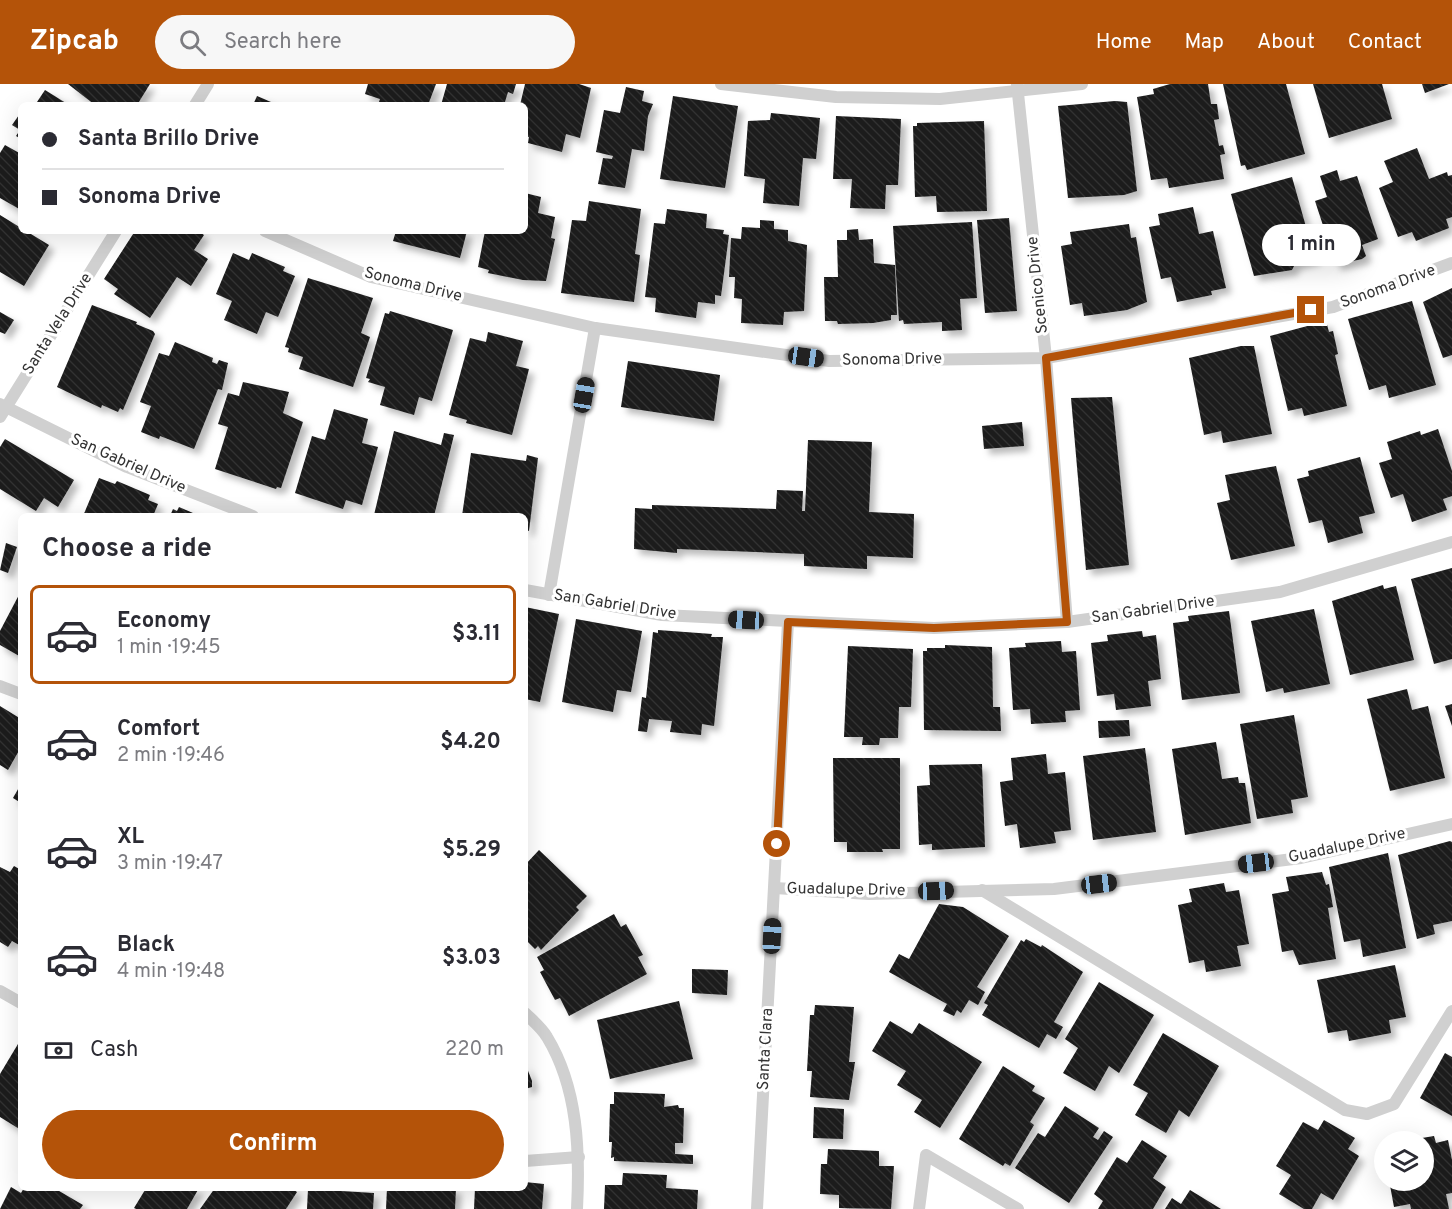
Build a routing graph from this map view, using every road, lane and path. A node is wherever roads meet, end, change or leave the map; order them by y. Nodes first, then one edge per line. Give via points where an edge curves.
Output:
1 (208, 84) edge
2 (721, 84) edge
3 (1082, 84) edge
4 (1017, 88) edge
5 (197, 102) edge
6 (114, 234) edge
7 (272, 234) edge
8 (1452, 263) edge
9 (595, 328) junction
10 (1046, 358) junction
11 (2, 410) edge
12 (245, 513) edge
13 (1452, 542) edge
14 (528, 591) edge
15 (549, 595) junction
16 (788, 622) junction
17 (1067, 622) junction
18 (0, 686) edge
19 (18, 693) edge
20 (1452, 824) edge
21 (775, 888) junction
22 (981, 889) junction
23 (0, 991) edge
24 (18, 1001) edge
25 (1452, 1011) edge
26 (528, 1016) edge
27 (579, 1157) junction
28 (528, 1161) edge
29 (577, 1209) edge
30 (757, 1209) edge
31 (919, 1209) edge
32 (1018, 1209) edge

1 - 5 lane
2 - 4 lane via 836,97 940,99
3 - 4 lane
4 - 10 lane, Scenico Drive
6 - 11 lane, Santa Vela Drive
7 - 9 lane, Sonoma Drive via 371,277
8 - 10 lane, Sonoma Drive via 1333,306
9 - 10 lane, Sonoma Drive via 829,361
9 - 15 lane
10 - 17 lane, Scenico Drive
11 - 12 lane, San Gabriel Drive via 127,467
13 - 17 lane, San Gabriel Drive via 1280,592
14 - 15 lane, San Gabriel Drive
15 - 16 lane, San Gabriel Drive via 662,615
16 - 17 lane, San Gabriel Drive via 934,628
16 - 21 lane, Santa Clara
18 - 19 lane
20 - 22 lane, Guadalupe Drive via 1301,858 1054,889
21 - 22 lane, Guadalupe Drive via 869,894
21 - 30 lane, Santa Clara
22 - 25 lane via 1346,1110 1367,1114 1394,1104
23 - 24 lane
26 - 27 lane via 546,1034 566,1073
27 - 28 lane
27 - 29 lane
31 - 32 lane via 926,1155

